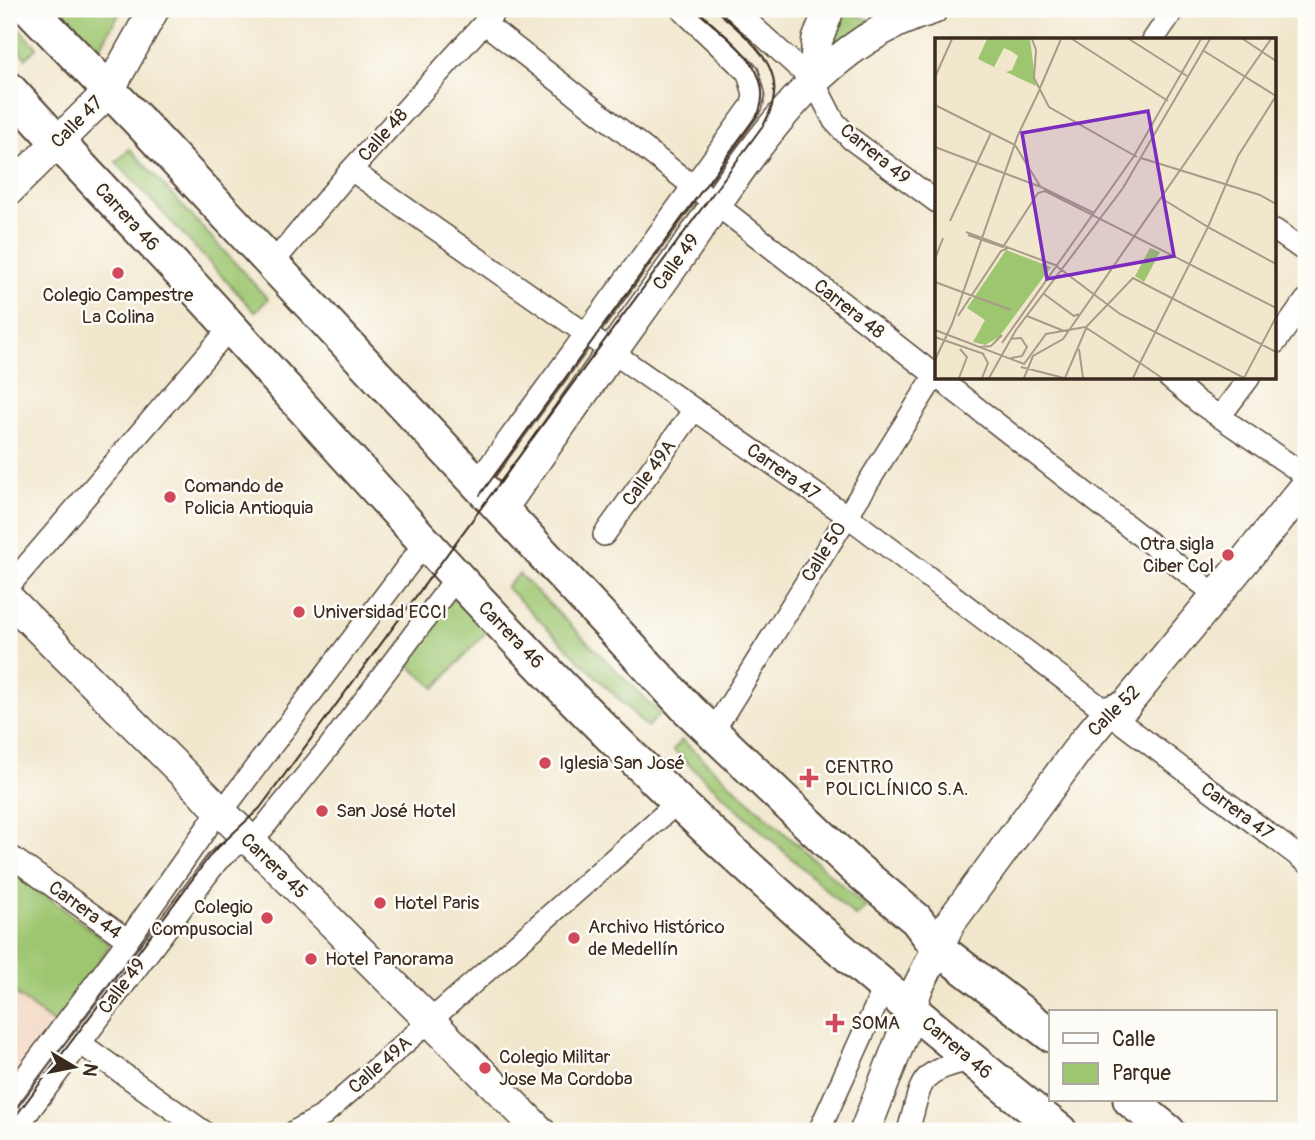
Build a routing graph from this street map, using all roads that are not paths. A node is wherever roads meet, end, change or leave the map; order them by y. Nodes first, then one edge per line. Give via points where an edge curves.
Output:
1 (30, 9) edge
2 (154, 9) edge
3 (681, 9) edge
4 (734, 9) edge
5 (829, 9) edge
6 (868, 9) edge
7 (1174, 9) edge
8 (920, 12) edge
9 (490, 16) edge
10 (1154, 38) edge
11 (814, 82) junction
12 (9, 89) edge
13 (108, 92) junction
14 (58, 141) junction
15 (351, 170) junction
16 (693, 187) junction
17 (9, 190) edge
18 (935, 201) edge
19 (717, 205) junction
20 (1276, 231) edge
21 (1306, 252) edge
22 (272, 264) junction
23 (1306, 300) edge
24 (223, 336) dead end
25 (1276, 342) edge
26 (611, 351) junction
27 (935, 373) edge
28 (935, 376) edge
29 (944, 380) edge
30 (1172, 380) edge
31 (1247, 380) edge
32 (694, 410) junction
33 (1221, 415) junction
34 (1306, 472) edge
35 (476, 484) junction
36 (1306, 486) edge
37 (501, 510) junction
38 (846, 515) junction
39 (604, 535) dead end
40 (424, 544) junction
41 (456, 578) junction
42 (9, 586) edge
43 (1216, 594) junction
44 (9, 598) edge
45 (1109, 711) junction
46 (712, 733) junction
47 (230, 801) dead end
48 (678, 802) junction
49 (211, 822) dead end
50 (260, 832) dead end
51 (235, 846) dead end
52 (9, 855) edge
53 (1306, 862) edge
54 (128, 940) junction
55 (939, 949) junction
56 (880, 981) junction
57 (910, 1009) junction
58 (430, 1021) junction
59 (1049, 1033) edge
60 (80, 1043) junction
61 (971, 1060) junction
62 (9, 1098) edge
63 (1132, 1102) edge
64 (529, 1128) edge
65 (14, 1131) edge
66 (203, 1131) edge
67 (295, 1131) edge
68 (819, 1131) edge
69 (865, 1131) edge
70 (908, 1131) edge
71 (1060, 1131) edge
72 (1167, 1131) edge

1 - 13 main road
2 - 13 main road, Calle 47
3 - 16 street, Calle 49 via 748,73 754,94 746,115
4 - 11 street, Carrera 49
5 - 11 main road via 817,41
6 - 8 main road
7 - 10 street
8 - 11 main road, Calle 49 via 871,34
9 - 15 street, Calle 48
9 - 16 street, Carrera 48
11 - 18 street, Carrera 49 via 834,121 851,139
11 - 19 main road, Calle 49
12 - 14 main road, Carrera 46
13 - 14 main road, Calle 47
13 - 22 main road
14 - 17 main road, Calle 47
14 - 40 main road, Carrera 46
15 - 22 street, Calle 48
15 - 26 street, Carrera 47
16 - 19 street, Carrera 48
16 - 35 street, Calle 49
19 - 26 main road, Calle 49
19 - 27 street, Carrera 48
20 - 21 street
22 - 35 main road
23 - 25 street
24 - 42 street
26 - 32 street, Carrera 47
26 - 37 main road, Calle 49
28 - 38 street, Calle 50
29 - 43 street, Carrera 48
30 - 33 street
31 - 33 street
32 - 38 street, Carrera 47
32 - 39 street, Calle 49A
33 - 34 street
35 - 37 main road
36 - 43 main road, Calle 52
37 - 46 main road
38 - 45 street, Carrera 47
38 - 46 street, Calle 50
40 - 41 main road, Carrera 46
40 - 47 street
41 - 48 main road, Carrera 46
41 - 50 street
43 - 45 main road, Calle 52 via 1125,706
44 - 58 main road, Carrera 45
45 - 53 street, Carrera 47
45 - 55 main road, Calle 52 via 972,892 950,923
46 - 55 main road via 916,919
48 - 56 main road, Carrera 46
48 - 58 street
49 - 54 street, Calle 49
51 - 60 street, Calle 49 via 218,860
52 - 54 street, Carrera 44
54 - 62 street, Calle 49
55 - 57 main road, Calle 52
55 - 59 main road
56 - 57 main road, Carrera 46
56 - 68 street via 878,1001
57 - 61 main road, Carrera 46
57 - 69 main road, Calle 52
58 - 64 main road, Carrera 45
58 - 67 street, Calle 49A via 321,1117
60 - 65 street, Calle 49
60 - 66 street
61 - 70 street via 928,1073
61 - 71 main road, Carrera 46
63 - 72 main road

